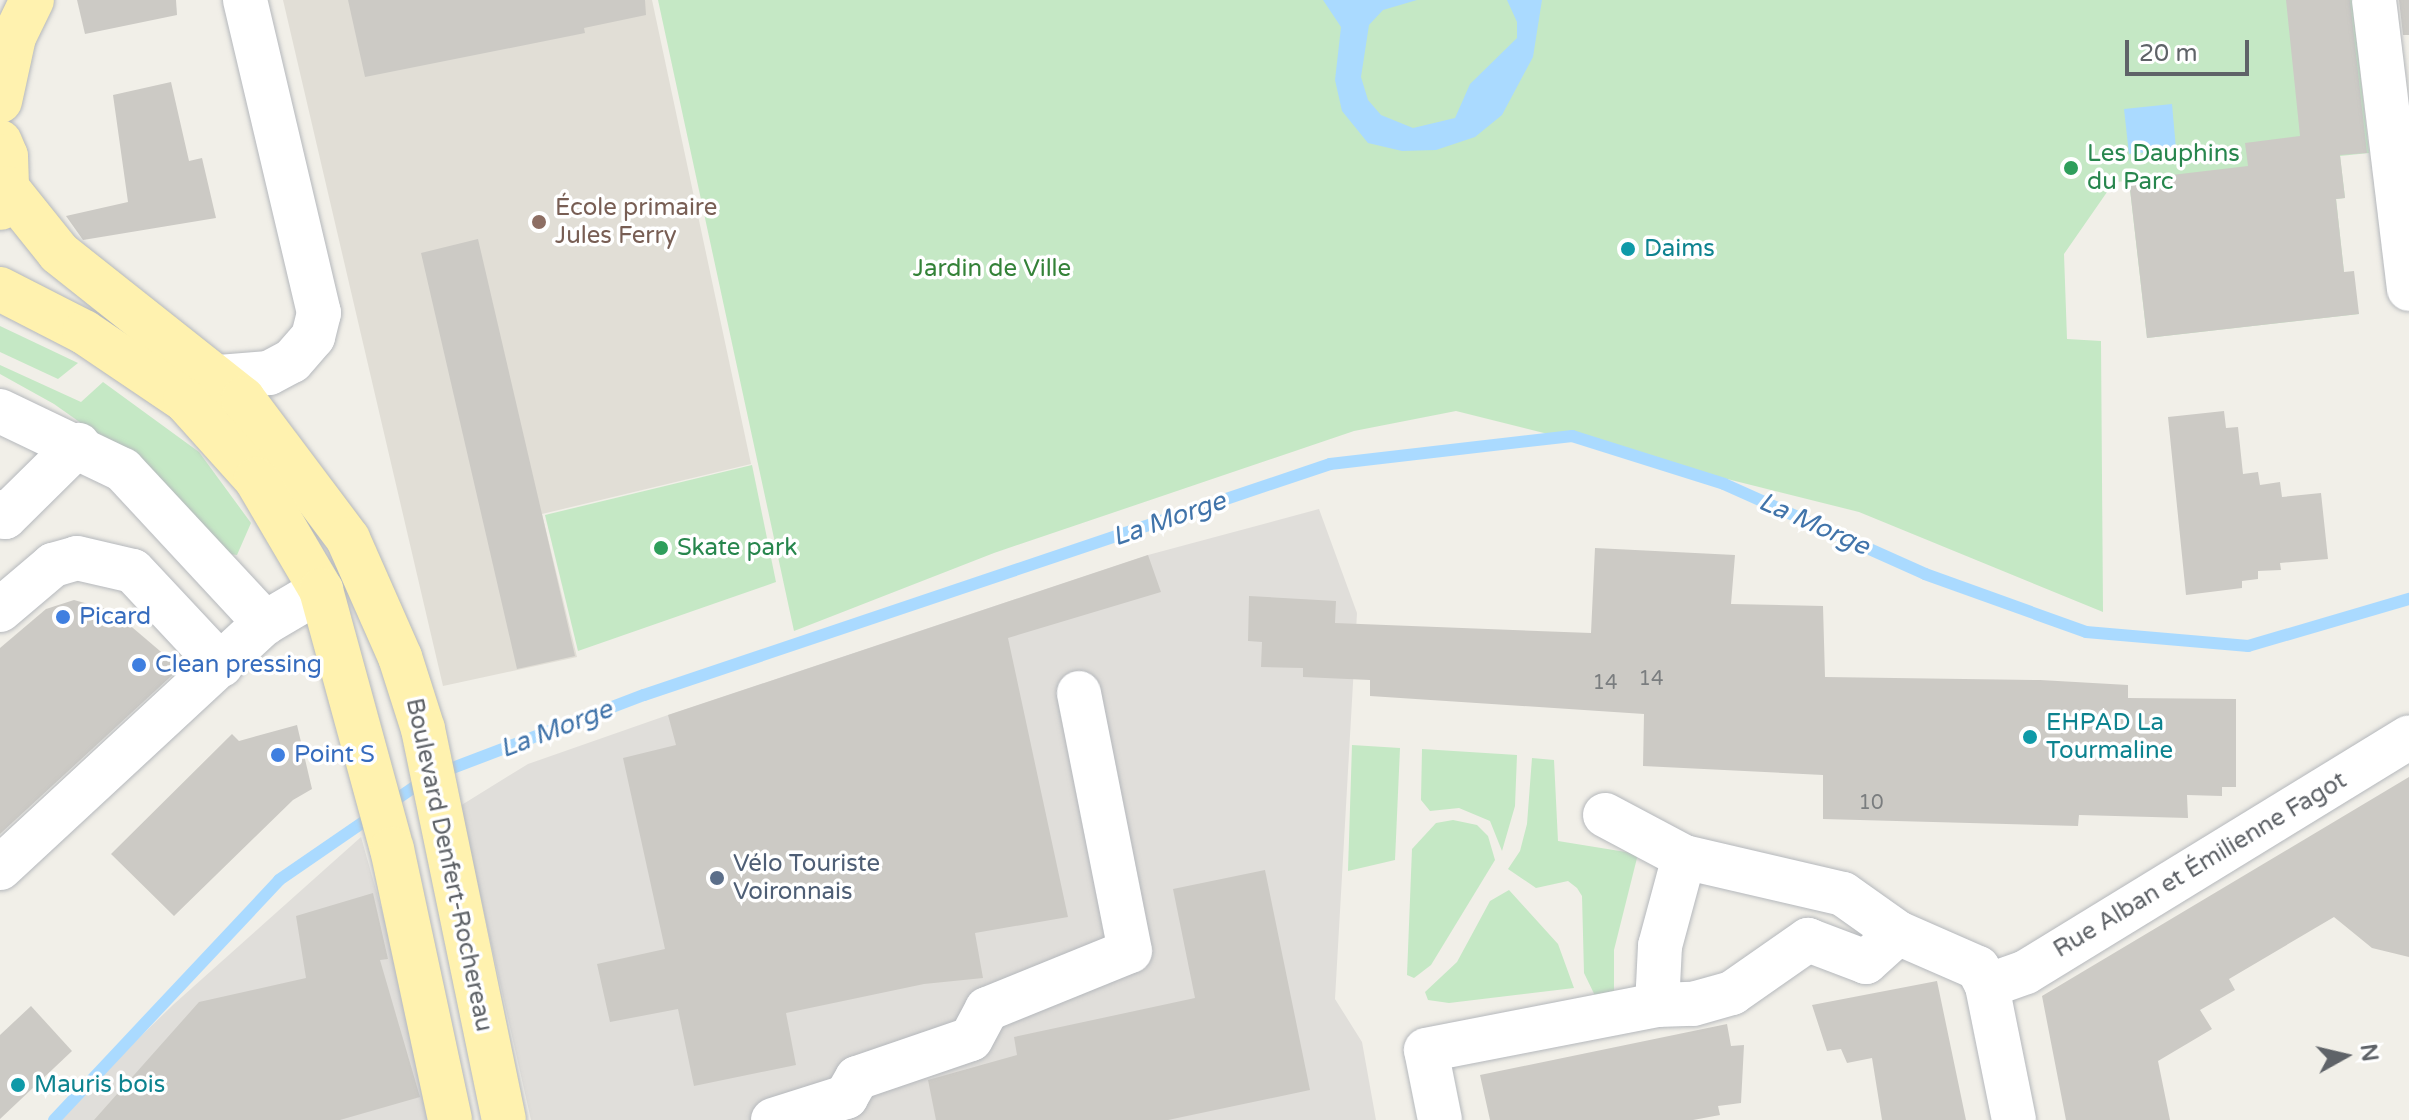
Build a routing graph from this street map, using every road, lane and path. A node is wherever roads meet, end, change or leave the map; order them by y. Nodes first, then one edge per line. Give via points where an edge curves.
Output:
1 (32, 0) edge
2 (245, 0) edge
3 (2374, 0) edge
4 (0, 101) edge
5 (0, 142) edge
6 (4, 198) edge
7 (0, 289) edge
8 (2409, 289) edge
9 (219, 377) junction
10 (0, 411) edge
11 (78, 445) junction
12 (0, 512) edge
13 (321, 590) junction
14 (0, 610) edge
15 (265, 623) junction
16 (221, 665) junction
17 (1079, 693) dead end
18 (2409, 737) edge
19 (1605, 815) dead end
20 (1684, 857) junction
21 (0, 868) edge
22 (1898, 933) junction
23 (1987, 986) junction
24 (1657, 1005) junction
25 (450, 1120) edge
26 (504, 1120) edge
27 (773, 1120) edge
28 (1440, 1120) edge
29 (2014, 1120) edge

1 - 4 main road via 14,37
2 - 9 street via 319,313 313,337 292,361 269,373
3 - 8 street
5 - 6 main road
6 - 9 main road, Boulevard Denfert-Rochereau via 59,253
7 - 13 main road via 84,332 185,400 256,479
9 - 26 main road, Boulevard Denfert-Rochereau via 268,430 348,539 400,657 423,729
10 - 11 street
11 - 12 street via 5,517
11 - 15 street via 123,470
13 - 15 street
13 - 25 main road via 392,849
14 - 16 street via 53,565 77,558 133,571
15 - 16 street
16 - 21 street
17 - 27 street via 1130,951 987,1009 971,1039 857,1078 846,1097
18 - 23 street, Rue Alban et Émilienne Fagot via 2026,972
19 - 20 street
20 - 22 street via 1843,894
20 - 24 street via 1660,946
22 - 23 street via 1978,968
22 - 24 street via 1866,962 1808,940 1732,993 1693,1004
23 - 29 street
24 - 28 street via 1426,1050

